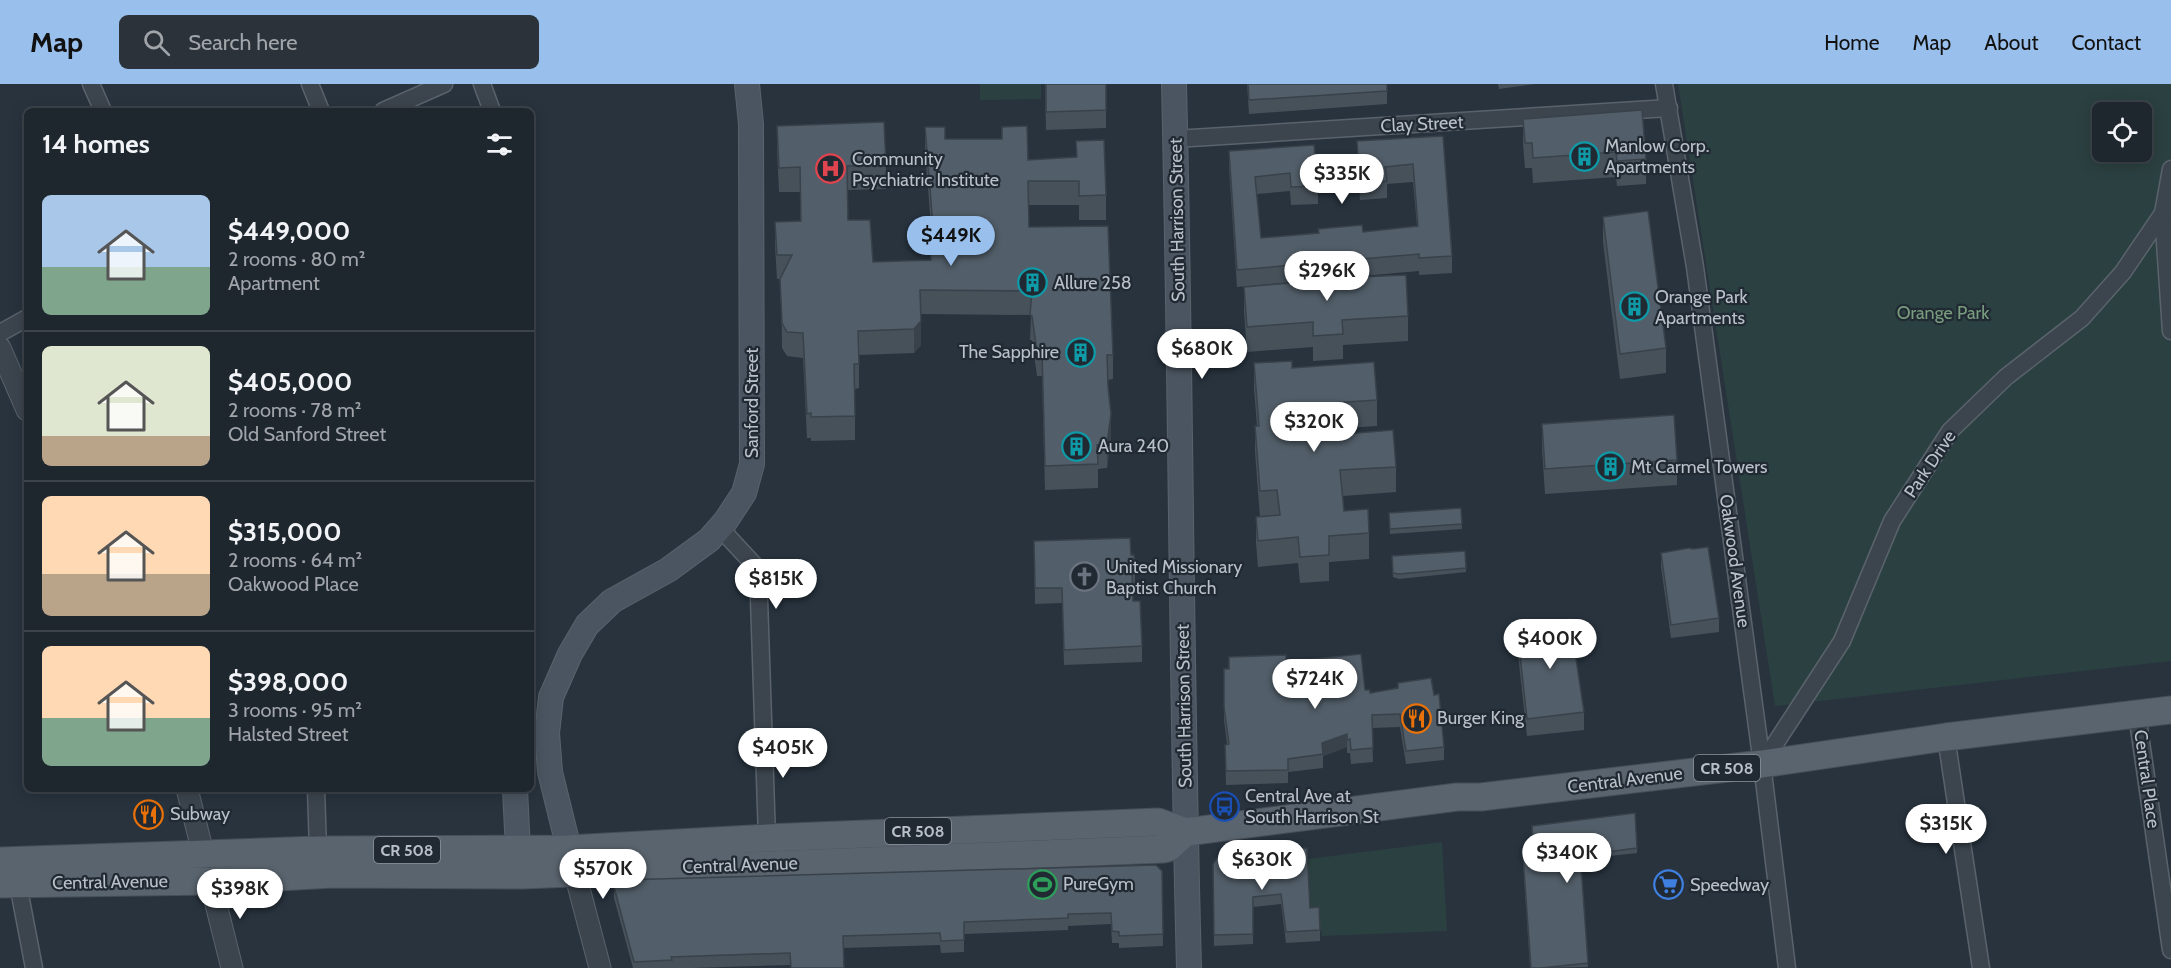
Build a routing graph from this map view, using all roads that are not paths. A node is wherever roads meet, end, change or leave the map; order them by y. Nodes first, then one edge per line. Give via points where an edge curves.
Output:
1 (91, 84) edge
2 (310, 84) edge
3 (444, 84) edge
4 (482, 84) edge
5 (747, 84) edge
6 (1174, 84) edge
7 (1664, 84) edge
8 (102, 108) edge
9 (320, 108) edge
10 (390, 108) edge
11 (491, 108) edge
12 (1669, 108) junction
13 (1175, 139) junction
14 (2171, 169) edge
15 (2163, 213) junction
16 (24, 320) edge
17 (2171, 331) edge
18 (0, 333) edge
19 (0, 348) edge
20 (24, 403) edge
21 (720, 528) junction
22 (551, 697) junction
23 (2171, 710) edge
24 (2138, 714) junction
25 (534, 722) edge
26 (1946, 737) junction
27 (1762, 764) junction
28 (188, 792) edge
29 (316, 792) edge
30 (514, 792) edge
31 (1186, 832) junction
32 (767, 838) junction
33 (318, 850) junction
34 (204, 855) junction
35 (572, 860) junction
36 (0, 861) edge
37 (521, 862) junction
38 (211, 881) junction
39 (9, 884) edge
40 (2171, 950) edge
41 (33, 968) edge
42 (232, 968) edge
43 (600, 968) edge
44 (1189, 968) edge
45 (1787, 968) edge
46 (1981, 968) edge

1 - 8 street
2 - 9 street
3 - 10 street
4 - 11 street
5 - 21 main road, Sanford Street via 751,124 752,464 744,493
6 - 13 main road, South Harrison Street
7 - 12 street, Oakwood Avenue
12 - 13 street, Clay Street
12 - 27 street, Oakwood Avenue via 1695,267
13 - 31 main road, South Harrison Street
14 - 15 street, Park Drive
15 - 17 street, Park Drive
15 - 27 street, Park Drive via 2123,272 2082,318 2006,377 1950,431 1892,522 1842,641
16 - 18 street
19 - 20 street
21 - 22 main road, Sanford Street via 668,570 612,601 587,625
21 - 32 street via 758,569
22 - 25 main road
22 - 35 main road, Sanford Street via 547,733 550,772
23 - 24 main road, Central Avenue / CR 508
24 - 26 main road, Central Avenue / CR 508
24 - 40 street, Central Place
26 - 27 main road, Central Avenue / CR 508
26 - 46 street
27 - 31 main road, Central Avenue / CR 508 via 1456,797
27 - 45 street, Oakwood Avenue
28 - 34 street
29 - 33 street
30 - 37 main road
31 - 32 main road, Central Avenue / CR 508 via 1158,822
31 - 35 main road, Central Avenue / CR 508 via 1164,849
31 - 44 main road, South Harrison Street
32 - 35 main road, Central Avenue / CR 508
33 - 34 main road, Central Avenue / CR 508
33 - 37 main road, Central Avenue / CR 508
34 - 36 main road, Central Avenue / CR 508
34 - 38 street
35 - 37 main road, Central Avenue / CR 508
35 - 43 street
37 - 38 main road, Central Avenue / CR 508
38 - 39 main road, Central Avenue / CR 508
38 - 42 street
39 - 41 street

